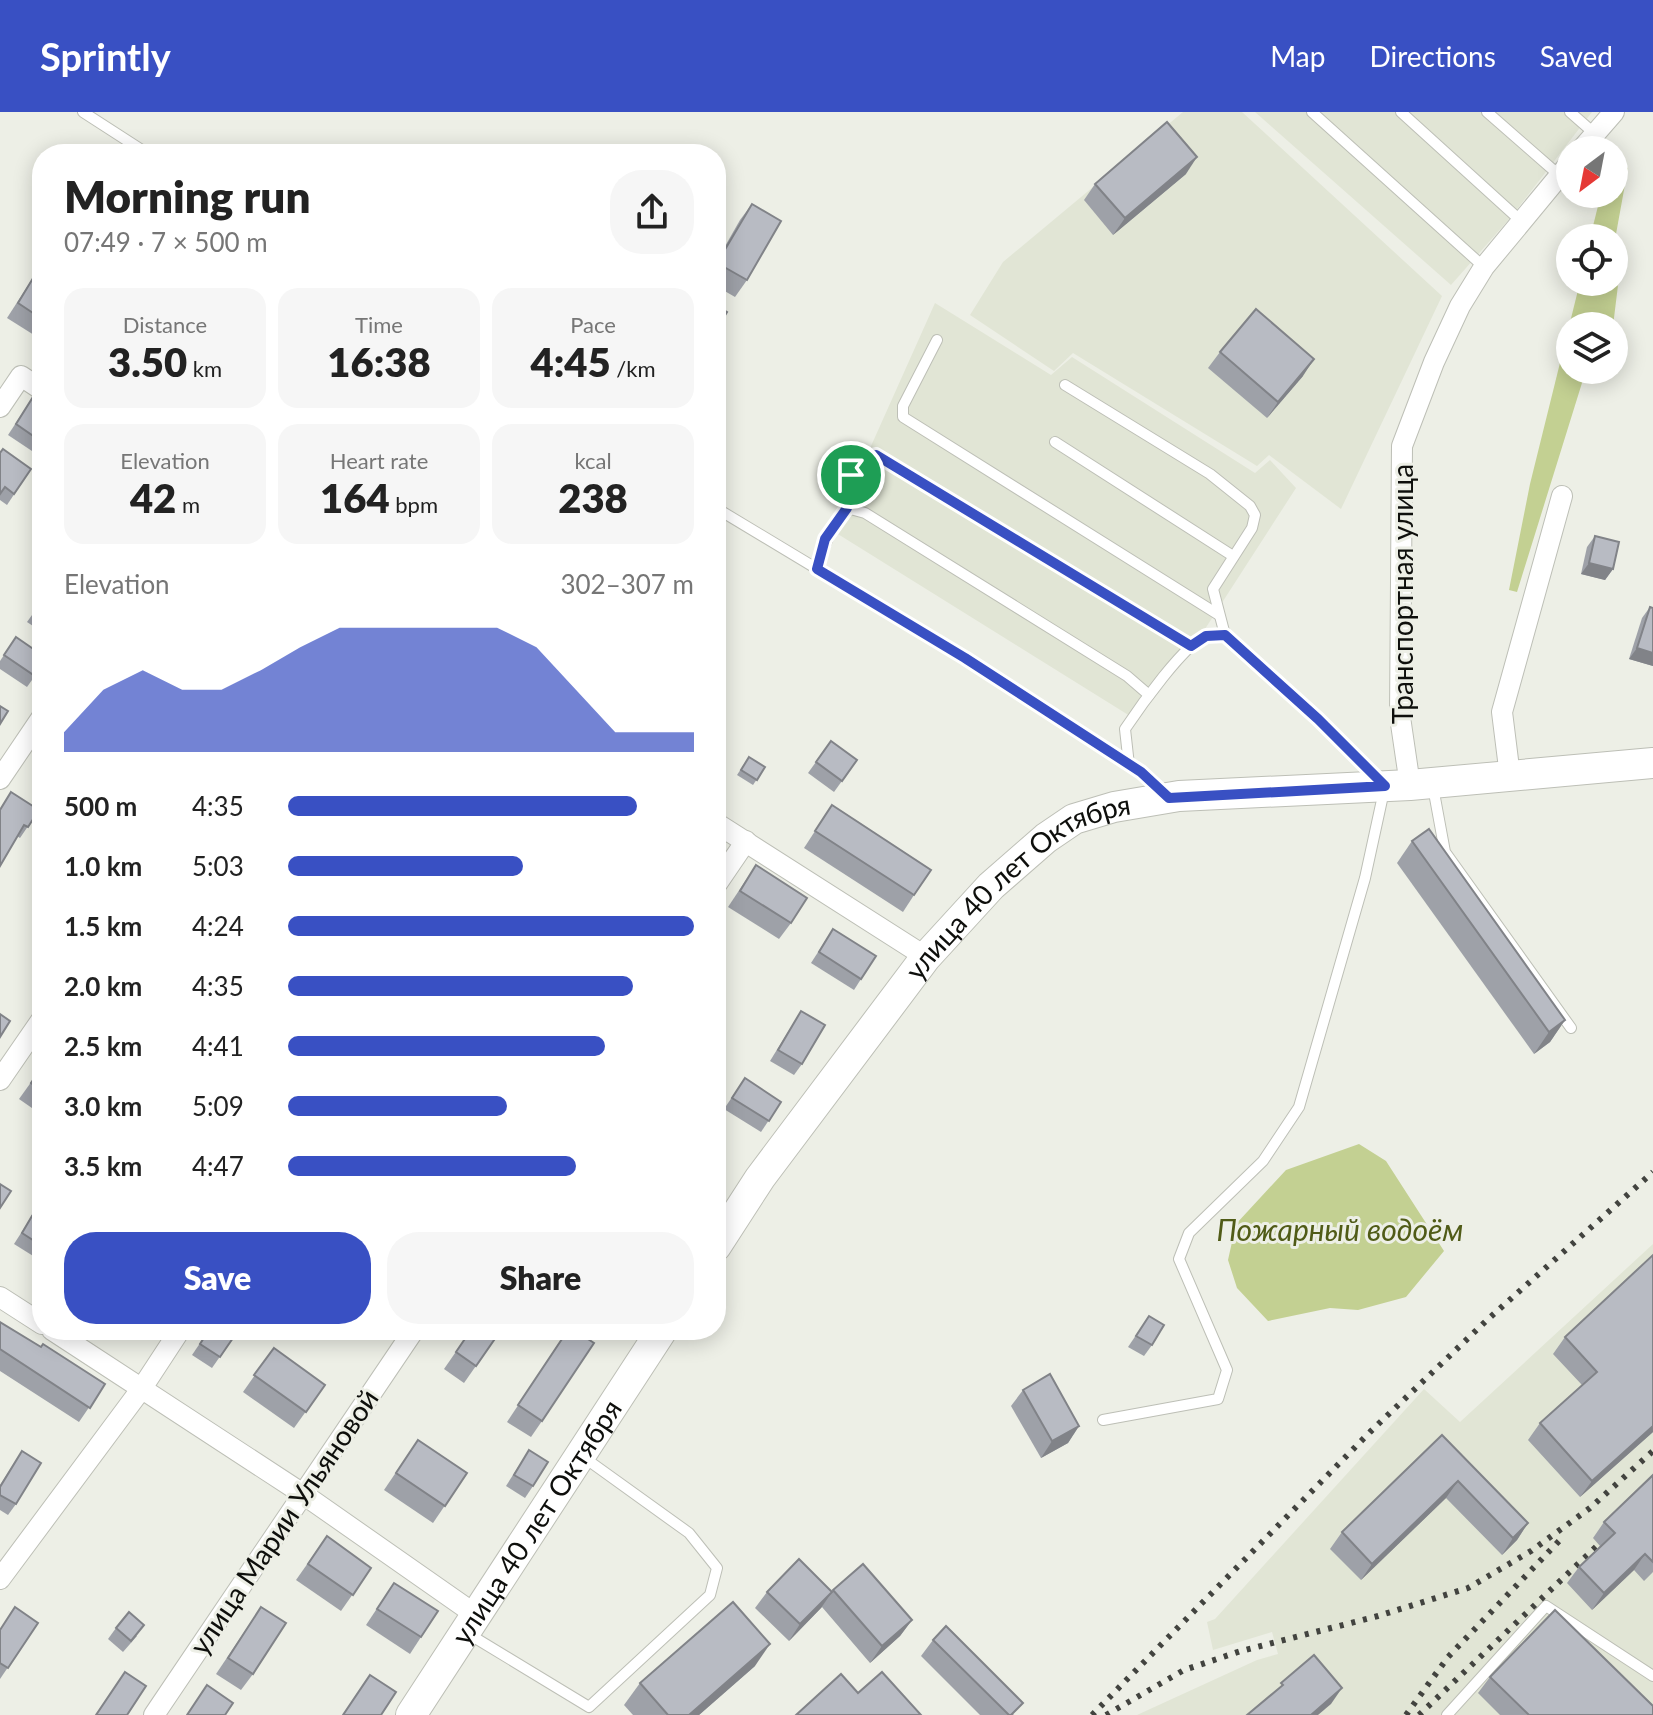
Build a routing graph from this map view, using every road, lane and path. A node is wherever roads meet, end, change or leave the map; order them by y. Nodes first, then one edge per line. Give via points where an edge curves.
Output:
1 (83, 112) edge
2 (1312, 112) edge
3 (1401, 112) edge
4 (1487, 112) edge
5 (1570, 112) edge
6 (1614, 112) edge
7 (1584, 136) edge
8 (1593, 136) edge
9 (133, 144) edge
10 (1556, 163) edge
11 (1556, 179) edge
12 (1521, 221) junction
13 (1484, 267) junction
14 (937, 340) dead end
15 (32, 383) edge
16 (1065, 385) dead end
17 (0, 407) edge
18 (1055, 442) dead end
19 (1562, 496) dead end
20 (847, 508) junction
21 (726, 514) edge
22 (1233, 556) junction
23 (817, 569) junction
24 (1219, 615) junction
25 (1225, 635) junction
26 (1191, 646) junction
27 (1149, 695) junction
28 (32, 732) edge
29 (1653, 763) edge
30 (1129, 765) junction
31 (1510, 776) junction
32 (0, 779) edge
33 (1409, 785) junction
34 (1169, 798) junction
35 (726, 829) edge
36 (746, 841) junction
37 (726, 870) edge
38 (926, 957) junction
39 (1571, 1028) dead end
40 (32, 1034) edge
41 (0, 1080) edge
42 (726, 1231) edge
43 (0, 1297) edge
44 (32, 1318) edge
45 (68, 1340) edge
46 (173, 1340) edge
47 (407, 1340) edge
48 (655, 1340) edge
49 (142, 1388) junction
50 (1103, 1420) dead end
51 (580, 1455) junction
52 (303, 1494) junction
53 (0, 1579) edge
54 (471, 1623) junction
55 (1653, 1676) edge
56 (154, 1715) edge
57 (411, 1715) edge
58 (1447, 1715) edge

1 - 9 lane
2 - 13 lane
3 - 12 lane
4 - 10 lane
5 - 7 lane
6 - 8 street
11 - 12 street, Транспортная улица
12 - 13 street, Транспортная улица
13 - 33 street, Транспортная улица via 1440,348 1402,446 1400,717
14 - 24 lane via 906,398 903,417
15 - 17 street via 21,376
16 - 22 lane via 1210,474 1250,506 1255,515 1252,528
18 - 22 lane
19 - 31 street via 1502,712
20 - 23 lane via 825,539
20 - 26 lane via 851,475 859,462 876,455
20 - 27 lane via 865,513 1127,676
21 - 23 lane
22 - 24 lane via 1213,589
23 - 30 lane
24 - 25 lane
25 - 26 lane via 1206,636
25 - 33 lane via 1318,719
26 - 27 lane
27 - 30 lane via 1125,729
28 - 32 street
29 - 31 street, улица 40 лет Октября
30 - 34 lane
31 - 33 street, улица 40 лет Октября
33 - 34 street, улица 40 лет Октября
33 - 39 lane via 1445,852
33 - 50 lane via 1365,878 1299,1107 1263,1161 1189,1233 1179,1259 1227,1370 1218,1399
34 - 38 street, улица 40 лет Октября via 1074,819 991,886
35 - 36 street
36 - 37 street
36 - 38 street
38 - 42 street, улица 40 лет Октября
40 - 41 street
43 - 44 street
45 - 49 street
46 - 49 street
47 - 52 street, улица Марии Ульяновой
48 - 51 street, улица 40 лет Октября
49 - 52 street
49 - 53 street
51 - 54 street, улица 40 лет Октября
51 - 54 lane via 689,1533 717,1568 710,1595 589,1707
52 - 54 street
52 - 56 street, улица Марии Ульяновой
54 - 57 street, улица 40 лет Октября
55 - 58 lane via 1546,1606

